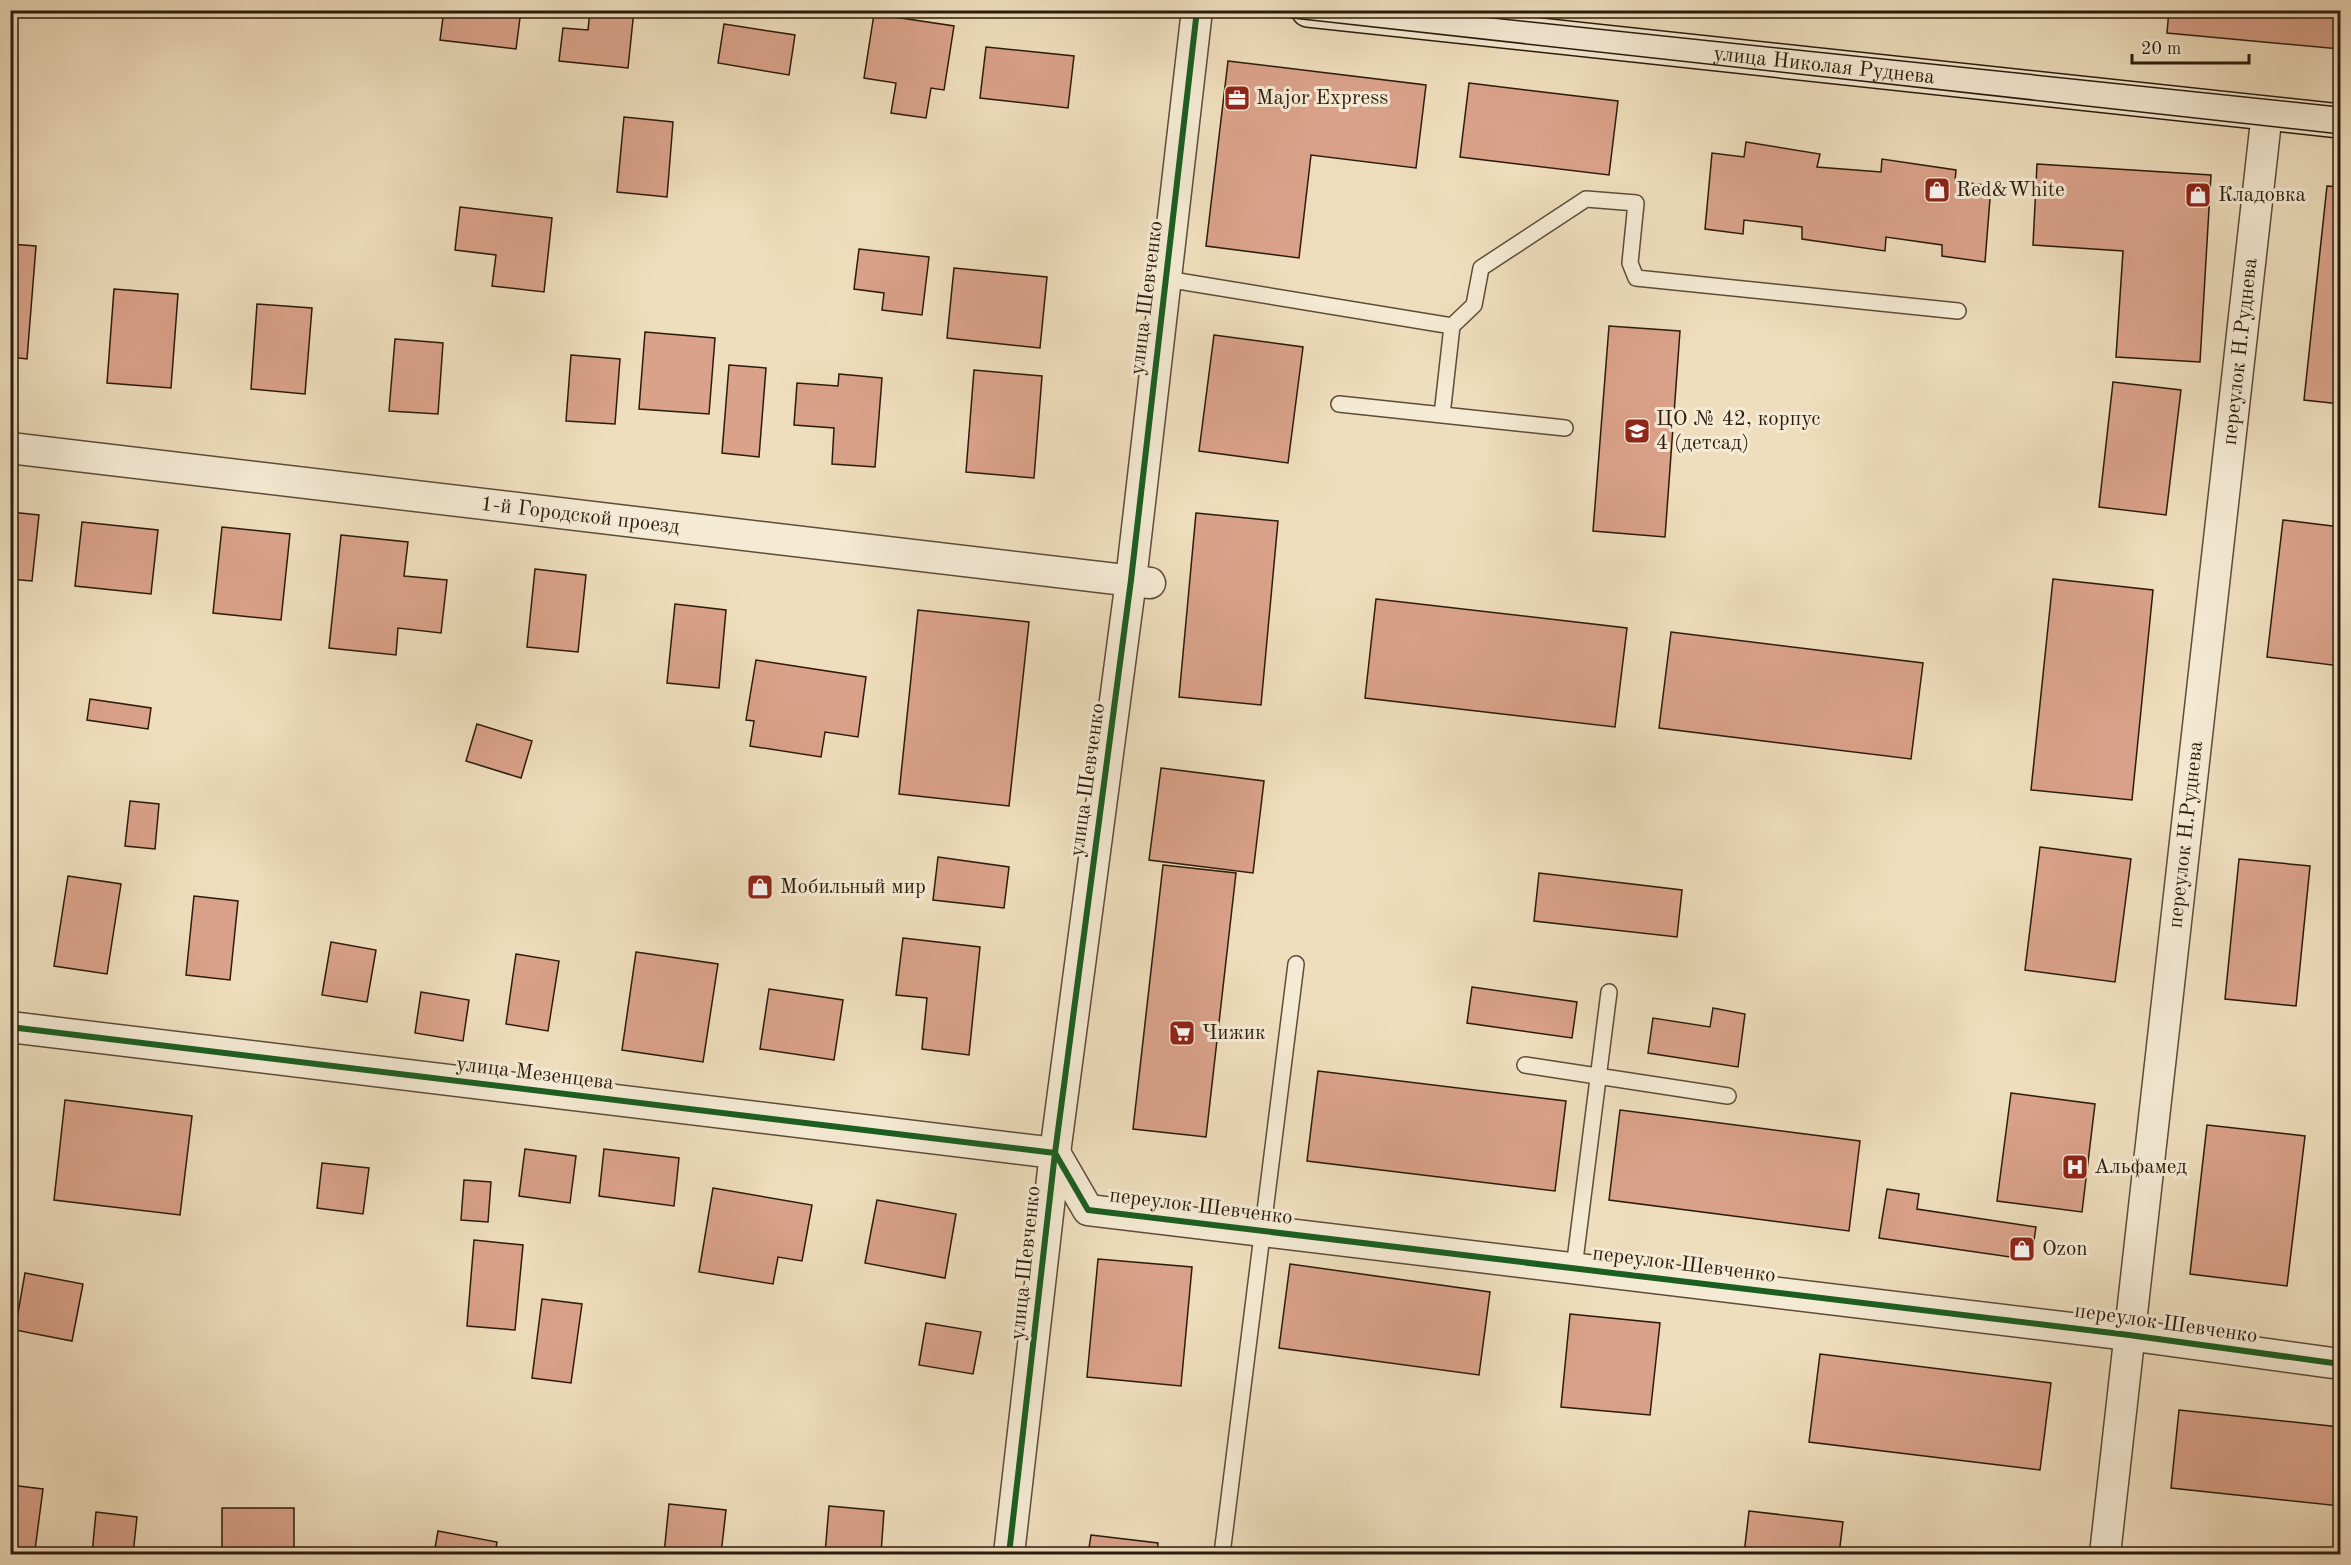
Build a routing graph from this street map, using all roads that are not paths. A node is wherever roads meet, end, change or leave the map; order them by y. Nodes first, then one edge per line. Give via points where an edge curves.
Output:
1 (1197, 10) edge
2 (1308, 10) edge
3 (2267, 112) junction
4 (2340, 120) edge
5 (1166, 279) junction
6 (1958, 311) dead end
7 (1452, 326) junction
8 (1339, 404) dead end
9 (1442, 415) junction
10 (1565, 428) dead end
11 (10, 448) edge
12 (1141, 581) junction
13 (1296, 964) dead end
14 (1609, 992) dead end
15 (10, 1027) edge
16 (1525, 1065) dead end
17 (1599, 1075) junction
18 (1728, 1095) dead end
19 (1054, 1153) junction
20 (1263, 1231) junction
21 (1574, 1268) junction
22 (2129, 1335) junction
23 (2340, 1364) edge
24 (1009, 1554) edge
25 (1222, 1554) edge
26 (2105, 1554) edge

1 - 5 street, улица Шевченко
2 - 3 street, улица Николая Руднева
3 - 4 street, улица Николая Руднева
3 - 22 street, переулок Н.Руднева
5 - 7 lane
5 - 12 street, улица Шевченко
6 - 7 lane via 1636,278 1630,263 1636,203 1586,199 1481,268 1474,305
7 - 9 lane
8 - 9 lane
9 - 10 lane
11 - 12 street, 1-й Городской проезд
12 - 19 street, улица Шевченко
13 - 20 lane
14 - 17 lane
15 - 19 street, улица Мезенцева
16 - 17 lane
17 - 18 lane
17 - 21 lane
19 - 20 street, переулок Шевченко via 1088,1210
19 - 24 street, улица Шевченко
20 - 21 street, переулок Шевченко
20 - 25 lane
21 - 22 street, переулок Шевченко
22 - 23 street, переулок Шевченко
22 - 26 street, переулок Н.Руднева

